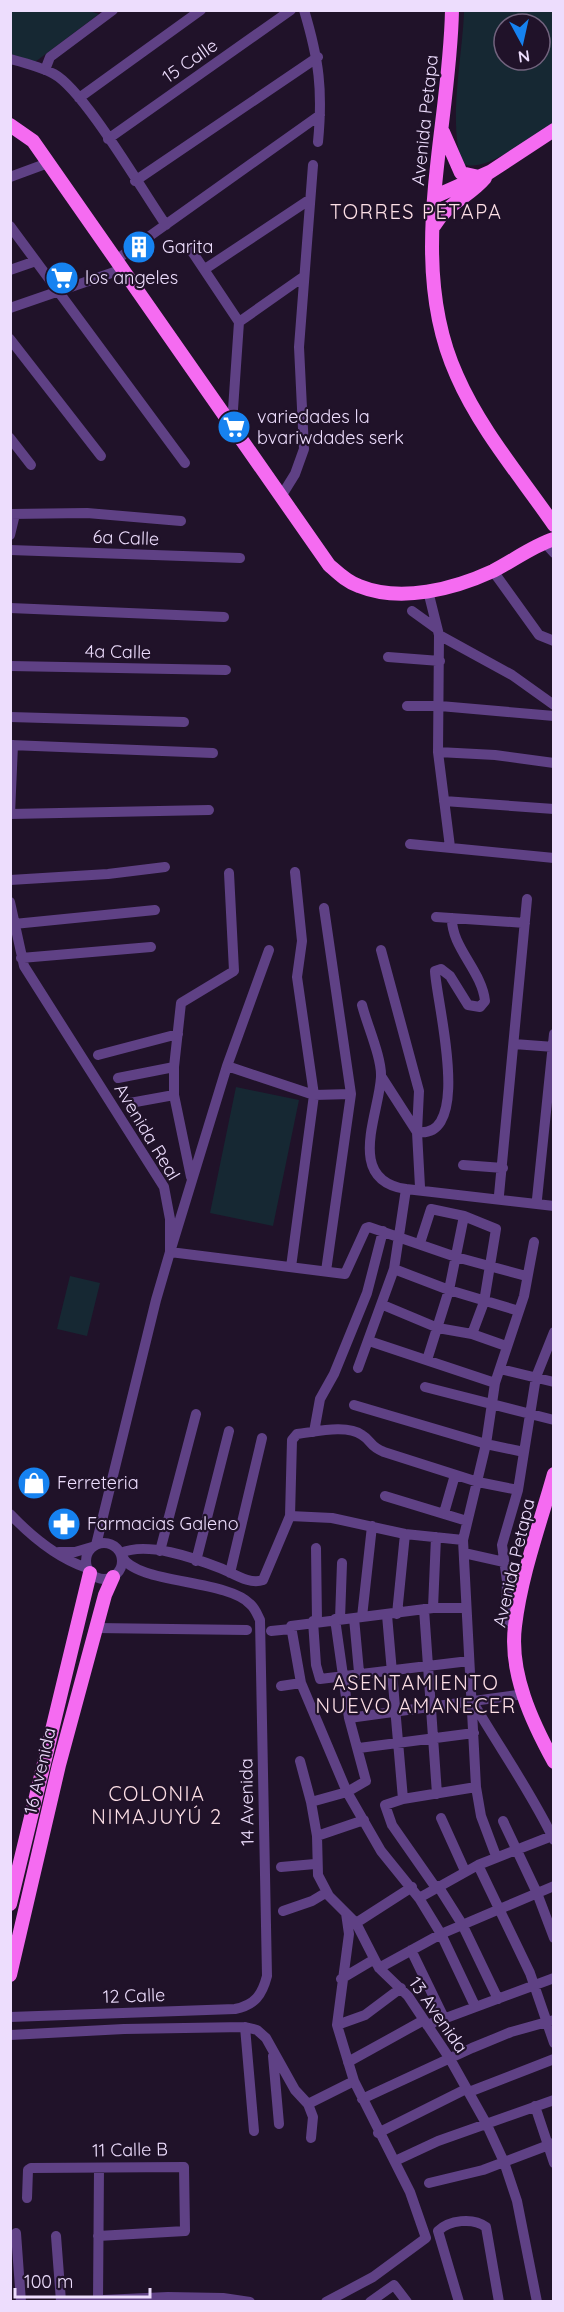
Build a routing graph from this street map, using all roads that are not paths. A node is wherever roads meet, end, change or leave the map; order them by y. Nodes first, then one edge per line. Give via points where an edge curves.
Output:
1 (113, 10) edge
2 (201, 10) edge
3 (291, 10) edge
4 (304, 10) edge
5 (452, 10) edge
6 (318, 57) junction
7 (10, 59) edge
8 (45, 70) junction
9 (79, 98) junction
10 (321, 115) junction
11 (10, 125) edge
12 (442, 130) junction
13 (554, 130) edge
14 (108, 139) junction
15 (318, 142) dead end
16 (48, 163) junction
17 (313, 165) dead end
18 (485, 175) junction
19 (10, 177) edge
20 (135, 181) junction
21 (436, 196) junction
22 (309, 200) junction
23 (166, 225) junction
24 (10, 226) edge
25 (432, 227) junction
26 (191, 250) dead end
27 (36, 261) junction
28 (119, 264) junction
29 (206, 269) junction
30 (10, 270) edge
31 (303, 277) junction
32 (58, 292) junction
33 (10, 308) edge
34 (239, 322) junction
35 (10, 339) edge
36 (232, 424) junction
37 (10, 438) edge
38 (101, 456) dead end
39 (185, 464) dead end
40 (31, 465) dead end
41 (282, 495) junction
42 (13, 514) edge
43 (181, 521) dead end
44 (554, 525) edge
45 (554, 530) edge
46 (10, 535) edge
47 (551, 545) edge
48 (10, 550) edge
49 (240, 558) dead end
50 (493, 571) junction
51 (435, 590) junction
52 (10, 608) edge
53 (412, 611) dead end
54 (224, 617) dead end
55 (438, 632) junction
56 (554, 641) edge
57 (388, 657) dead end
58 (440, 661) junction
59 (10, 666) edge
60 (226, 670) dead end
61 (554, 705) edge
62 (407, 706) dead end
63 (440, 706) junction
64 (554, 716) edge
65 (10, 717) edge
66 (184, 722) dead end
67 (12, 745) edge
68 (438, 752) junction
69 (213, 753) dead end
70 (554, 763) edge
71 (11, 786) edge
72 (444, 801) junction
73 (554, 809) edge
74 (209, 810) dead end
75 (10, 814) edge
76 (410, 844) dead end
77 (450, 847) junction
78 (554, 858) edge
79 (165, 867) dead end
80 (229, 873) dead end
81 (295, 873) dead end
82 (10, 880) edge
83 (527, 899) dead end
84 (10, 902) edge
85 (324, 908) dead end
86 (155, 910) dead end
87 (436, 917) dead end
88 (452, 918) junction
89 (525, 923) junction
90 (14, 924) junction
91 (151, 947) dead end
92 (269, 950) dead end
93 (381, 950) dead end
94 (21, 958) junction
95 (362, 1005) dead end
96 (178, 1034) junction
97 (554, 1034) edge
98 (514, 1044) junction
99 (553, 1047) edge
100 (98, 1055) dead end
101 (227, 1066) junction
102 (174, 1067) junction
103 (381, 1076) junction
104 (118, 1078) dead end
105 (351, 1094) junction
106 (174, 1095) junction
107 (314, 1095) junction
108 (130, 1103) dead end
109 (417, 1132) junction
110 (464, 1165) dead end
111 (503, 1168) junction
112 (191, 1178) junction
113 (420, 1187) dead end
114 (406, 1189) junction
115 (499, 1195) dead end
116 (537, 1199) dead end
117 (554, 1206) edge
118 (464, 1216) junction
119 (383, 1231) junction
120 (400, 1236) junction
121 (534, 1242) dead end
122 (420, 1243) junction
123 (170, 1252) junction
124 (456, 1257) junction
125 (489, 1265) junction
126 (291, 1267) junction
127 (394, 1269) junction
128 (326, 1272) junction
129 (526, 1276) junction
130 (449, 1290) junction
131 (484, 1302) junction
132 (383, 1305) junction
133 (519, 1311) junction
134 (438, 1328) junction
135 (554, 1332) edge
136 (472, 1334) junction
137 (369, 1341) junction
138 (506, 1346) junction
139 (427, 1360) junction
140 (358, 1368) dead end
141 (500, 1369) junction
142 (536, 1377) junction
143 (554, 1382) edge
144 (495, 1383) junction
145 (425, 1387) dead end
146 (354, 1405) dead end
147 (491, 1406) junction
148 (196, 1414) dead end
149 (529, 1414) junction
150 (554, 1420) edge
151 (229, 1431) dead end
152 (314, 1432) junction
153 (262, 1438) dead end
154 (486, 1444) junction
155 (524, 1452) junction
156 (554, 1474) edge
157 (455, 1475) junction
158 (478, 1482) junction
159 (518, 1490) junction
160 (385, 1496) dead end
161 (105, 1502) junction
162 (444, 1513) junction
163 (10, 1514) edge
164 (290, 1516) junction
165 (467, 1521) junction
166 (372, 1526) junction
167 (405, 1534) junction
168 (436, 1538) junction
169 (463, 1540) junction
170 (94, 1546) junction
171 (316, 1548) dead end
172 (52, 1551) junction
173 (160, 1551) junction
174 (119, 1552) junction
175 (464, 1553) junction
176 (196, 1561) junction
177 (504, 1562) junction
178 (342, 1563) dead end
179 (88, 1571) junction
180 (140, 1572) junction
181 (230, 1573) junction
182 (115, 1576) junction
183 (507, 1581) junction
184 (524, 1586) junction
185 (429, 1608) junction
186 (465, 1608) junction
187 (392, 1614) junction
188 (358, 1617) junction
189 (338, 1619) junction
190 (315, 1621) junction
191 (515, 1627) junction
192 (96, 1628) junction
193 (291, 1629) junction
194 (247, 1630) dead end
195 (271, 1631) dead end
196 (469, 1661) junction
197 (429, 1666) junction
198 (393, 1670) junction
199 (359, 1672) junction
200 (342, 1675) junction
201 (301, 1683) junction
202 (281, 1686) dead end
203 (525, 1694) junction
204 (472, 1701) junction
205 (430, 1708) junction
206 (397, 1712) junction
207 (349, 1718) junction
208 (474, 1733) junction
209 (435, 1738) junction
210 (399, 1743) junction
211 (359, 1748) junction
212 (300, 1761) dead end
213 (554, 1762) edge
214 (476, 1787) junction
215 (347, 1792) junction
216 (437, 1794) junction
217 (403, 1799) junction
218 (311, 1802) junction
219 (441, 1818) dead end
220 (364, 1820) junction
221 (503, 1821) dead end
222 (317, 1836) junction
223 (553, 1838) edge
224 (515, 1850) junction
225 (496, 1856) junction
226 (315, 1864) junction
227 (478, 1865) junction
228 (281, 1867) dead end
229 (465, 1871) junction
230 (554, 1886) edge
231 (412, 1887) junction
232 (437, 1887) junction
233 (327, 1892) junction
234 (537, 1893) junction
235 (419, 1898) junction
236 (10, 1904) edge
237 (500, 1908) junction
238 (283, 1911) dead end
239 (346, 1913) junction
240 (356, 1923) junction
241 (462, 1924) junction
242 (441, 1934) junction
243 (554, 1938) edge
244 (411, 1950) junction
245 (376, 1964) junction
246 (10, 1975) edge
247 (554, 1978) edge
248 (342, 1979) junction
249 (534, 1984) junction
250 (401, 1988) junction
251 (498, 1999) junction
252 (256, 2000) joint
253 (475, 2006) junction
254 (10, 2017) edge
255 (444, 2018) junction
256 (425, 2022) junction
257 (550, 2022) edge
258 (337, 2025) junction
259 (245, 2027) junction
260 (10, 2036) edge
261 (554, 2043) edge
262 (273, 2052) junction
263 (450, 2059) junction
264 (554, 2059) edge
265 (348, 2062) junction
266 (354, 2082) junction
267 (467, 2091) junction
268 (362, 2098) junction
269 (554, 2100) edge
270 (308, 2104) junction
271 (535, 2106) junction
272 (279, 2124) dead end
273 (487, 2125) junction
274 (254, 2131) dead end
275 (378, 2133) junction
276 (311, 2138) dead end
277 (551, 2144) edge
278 (395, 2161) junction
279 (504, 2162) junction
280 (554, 2163) edge
281 (99, 2168) junction
282 (429, 2184) dead end
283 (27, 2198) dead end
284 (16, 2233) dead end
285 (56, 2236) dead end
286 (98, 2236) junction
287 (223, 2300) edge
288 (21, 2301) edge
289 (61, 2301) edge
290 (98, 2301) edge
291 (111, 2301) edge
292 (250, 2301) edge
293 (326, 2301) edge
294 (370, 2301) edge
295 (406, 2301) edge
296 (459, 2301) edge
297 (499, 2301) edge
298 (537, 2301) edge

1 - 8 street via 50,57
2 - 9 street
3 - 14 street, 15 Calle
4 - 6 street
5 - 12 main road, Avenida Petapa
6 - 10 street
6 - 20 street
7 - 8 street
8 - 9 street via 65,81
9 - 14 street
10 - 15 street
10 - 23 street
11 - 16 main road via 33,141
12 - 18 main road via 461,172
12 - 21 main road, Avenida Petapa
13 - 18 main road
14 - 20 street
16 - 19 street
16 - 28 main road
17 - 22 street
18 - 21 main road
18 - 25 main road via 479,186 445,209
20 - 23 street
21 - 25 main road, Avenida Petapa
22 - 29 street
22 - 31 street
23 - 28 street
24 - 27 street
25 - 44 main road, Avenida Petapa via 439,315 452,365 478,414
26 - 29 street
27 - 30 street
27 - 32 street
28 - 32 street
28 - 36 main road
29 - 34 street
31 - 34 street
31 - 41 street via 299,366 304,449
32 - 33 street
32 - 39 street
34 - 36 street
35 - 38 street
36 - 41 main road
37 - 40 street
41 - 51 main road via 329,565 356,585 377,591
42 - 43 street via 87,513
42 - 46 street
45 - 51 main road
47 - 50 main road
48 - 49 street, 6a Calle
50 - 51 main road
50 - 56 street via 539,635
51 - 55 street
52 - 54 street
53 - 55 street
55 - 58 street
55 - 61 street via 512,675
57 - 58 street
58 - 63 street
59 - 60 street, 4a Calle
62 - 63 street
63 - 64 street
63 - 68 street
65 - 66 street
67 - 69 street
67 - 71 street
68 - 70 street
68 - 72 street
71 - 75 street
72 - 73 street
72 - 77 street
74 - 75 street
76 - 77 street
77 - 78 street
79 - 82 street
80 - 96 street via 234,972 182,1000
81 - 107 street via 302,941 297,977
83 - 89 street
84 - 90 street, Avenida Real
85 - 105 street
86 - 90 street
87 - 88 street
88 - 89 street
88 - 109 street via 455,934 485,1001 480,1007 468,1005 450,976 441,969 435,971 448,1089 438,1128
89 - 98 street
90 - 94 street, Avenida Real
91 - 94 street
92 - 101 street
93 - 109 street via 419,1091
94 - 123 street, Avenida Real via 164,1187 170,1219
95 - 103 street
96 - 100 street
96 - 102 street
97 - 99 street
98 - 99 street
98 - 111 street
99 - 116 street
101 - 107 street
101 - 112 street
102 - 104 street
102 - 106 street
103 - 109 street
103 - 114 street via 379,1101 369,1134 372,1166 393,1187
105 - 107 street
105 - 128 street
106 - 108 street
106 - 112 street
107 - 126 street
109 - 113 street
110 - 111 street
111 - 115 street
112 - 123 street
114 - 117 street
114 - 120 street
118 - 122 street via 429,1209
118 - 124 street
118 - 125 street via 497,1230
119 - 120 street
119 - 128 street via 366,1228 346,1274
119 - 152 street via 367,1293 320,1399
120 - 122 street
120 - 127 street
121 - 129 street
122 - 124 street
123 - 126 street
123 - 161 street, Avenida Real
124 - 125 street
124 - 130 street
125 - 129 street
125 - 131 street
126 - 128 street
127 - 130 street
127 - 132 street
129 - 133 street
130 - 131 street
130 - 134 street
131 - 133 street
131 - 136 street
132 - 134 street
132 - 137 street
133 - 138 street
134 - 136 street
134 - 139 street
135 - 142 street
136 - 138 street
137 - 139 street
137 - 140 street
138 - 141 street
139 - 144 street
141 - 142 street
141 - 144 street
142 - 143 street
142 - 149 street
144 - 147 street
145 - 147 street
146 - 154 street
147 - 149 street
147 - 154 street
148 - 173 street
149 - 150 street
149 - 155 street
151 - 176 street
152 - 157 street via 336,1429 362,1434 372,1447
152 - 164 street via 297,1434 292,1440
153 - 181 street
154 - 155 street
154 - 158 street
155 - 159 street
156 - 184 main road, Avenida Petapa
157 - 158 street
157 - 162 street
158 - 159 street
158 - 165 street
159 - 177 street via 502,1545
160 - 162 street
161 - 170 street, Avenida Real
161 - 174 street, Avenida Real via 105,1524
162 - 165 street
163 - 172 street
164 - 166 street via 332,1518
164 - 181 street via 263,1580 255,1582
165 - 169 street
166 - 167 street
166 - 188 street
167 - 168 street
167 - 187 street
168 - 169 street
168 - 185 street
169 - 175 street
170 - 172 street via 75,1552
170 - 174 street via 105,1543
170 - 179 street via 87,1555
171 - 190 street
172 - 179 street
173 - 174 street via 141,1547
173 - 176 street
174 - 180 street via 128,1565
174 - 182 street via 122,1564
175 - 177 street
175 - 186 street
176 - 181 street
177 - 183 street
178 - 189 street
179 - 182 street via 102,1580
179 - 236 main road, 16 Avenida
180 - 182 street
180 - 252 street, 14 Avenida via 234,1594 250,1602 260,1620 267,1966 264,1990
182 - 192 main road, 16 Avenida
183 - 184 street
183 - 191 street via 506,1622
184 - 191 main road, Avenida Petapa
185 - 186 street
185 - 187 street
185 - 197 street
186 - 196 street
187 - 188 street
187 - 198 street
188 - 189 street
188 - 199 street
189 - 190 street
189 - 200 street
190 - 193 street via 292,1624
190 - 200 street via 318,1677
191 - 203 main road, Avenida Petapa via 516,1655
192 - 194 street
192 - 246 main road, 16 Avenida
193 - 195 street
193 - 201 street
196 - 197 street
196 - 204 street
197 - 198 street
197 - 205 street
198 - 199 street
198 - 206 street
199 - 200 street
200 - 207 street
201 - 202 street
201 - 215 street
203 - 204 street
203 - 213 main road, Avenida Petapa
204 - 205 street
204 - 208 street
204 - 223 street via 513,1771 523,1781
205 - 206 street
205 - 209 street
206 - 207 street
206 - 210 street
207 - 211 street
208 - 209 street
208 - 214 street
209 - 210 street
209 - 216 street
210 - 211 street
210 - 217 street
211 - 215 street via 366,1781
212 - 218 street, 13 Avenida
214 - 216 street
214 - 225 street via 481,1816
215 - 218 street
215 - 220 street
216 - 217 street
217 - 232 street via 386,1804 385,1809 392,1825
218 - 222 street, 13 Avenida
219 - 229 street
220 - 222 street
220 - 231 street via 381,1851
221 - 224 street
222 - 226 street, 13 Avenida
223 - 224 street
224 - 225 street
224 - 234 street
225 - 227 street
226 - 228 street
226 - 233 street, 13 Avenida
227 - 229 street
227 - 237 street
229 - 232 street
230 - 234 street
231 - 235 street
231 - 240 street
232 - 235 street
232 - 241 street
233 - 238 street
233 - 239 street, 13 Avenida
234 - 237 street
234 - 243 street
235 - 242 street
237 - 241 street
237 - 249 street
239 - 240 street, 13 Avenida
239 - 248 street via 350,1934
240 - 245 street, 13 Avenida
241 - 242 street
241 - 251 street
242 - 244 street
242 - 253 street
244 - 245 street
244 - 255 street
245 - 248 street
245 - 250 street, 13 Avenida
247 - 249 street
248 - 258 street
249 - 251 street
249 - 257 street
250 - 256 street, 13 Avenida
250 - 258 street via 365,2016
251 - 253 street
252 - 254 street, 12 Calle via 235,2009
253 - 255 street
255 - 256 street
256 - 263 street, 13 Avenida
256 - 265 street
257 - 261 street
257 - 263 street via 511,2032
258 - 265 street
259 - 260 street, 12 Calle
259 - 262 street via 262,2033
259 - 274 street
262 - 270 street via 295,2091
262 - 272 street
263 - 267 street, 13 Avenida
263 - 268 street
264 - 267 street
265 - 266 street
266 - 268 street
266 - 270 street
267 - 273 street, 13 Avenida
267 - 275 street
268 - 275 street
269 - 271 street
270 - 276 street via 313,2117
271 - 273 street
271 - 277 street
273 - 278 street
273 - 279 street, 13 Avenida
275 - 278 street
277 - 279 street
277 - 280 street
278 - 293 street via 418,2210 426,2241 373,2277
279 - 282 street
279 - 298 street, 13 Avenida via 517,2201
281 - 283 street, 11 Calle B via 28,2170
281 - 286 street
281 - 286 street, 11 Calle B via 183,2166 186,2190 185,2231
284 - 288 street
285 - 289 street
286 - 290 street
287 - 291 street
287 - 292 street
289 - 290 street
290 - 291 street
294 - 295 street via 394,2285
296 - 297 street via 438,2231 451,2223 468,2221 486,2227

